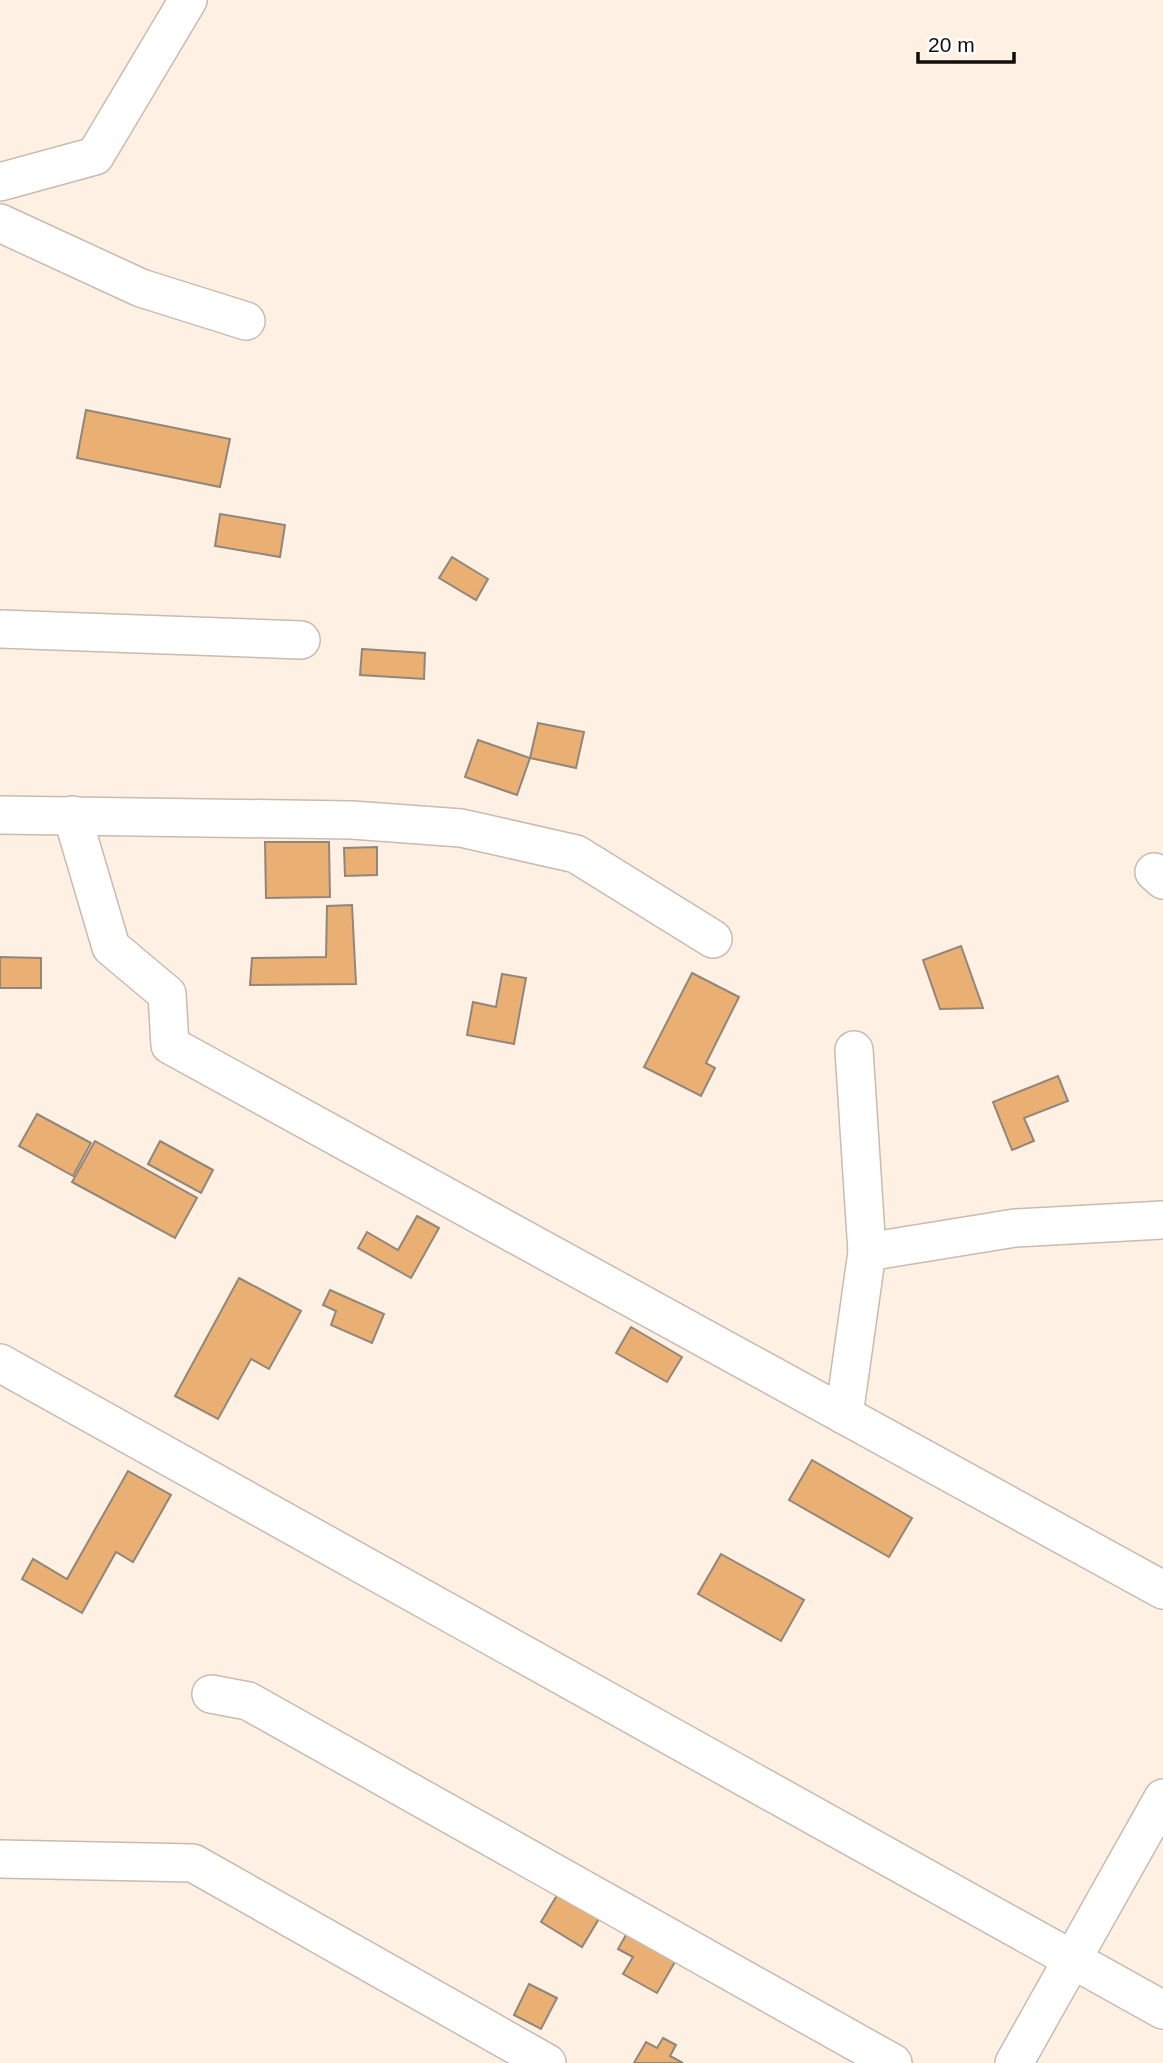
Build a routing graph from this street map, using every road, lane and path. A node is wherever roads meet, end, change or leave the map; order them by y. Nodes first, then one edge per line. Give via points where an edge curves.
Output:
1 (188, 0) edge
2 (0, 182) edge
3 (0, 223) edge
4 (246, 320) dead end
5 (0, 629) edge
6 (302, 640) dead end
7 (0, 815) edge
8 (72, 815) junction
9 (713, 939) dead end
10 (854, 1050) dead end
11 (1163, 1220) edge
12 (867, 1252) junction
13 (0, 1363) edge
14 (844, 1415) junction
15 (1163, 1590) edge
16 (211, 1694) dead end
17 (1163, 1798) edge
18 (0, 1859) edge
19 (1072, 1959) junction
20 (1163, 2010) edge
21 (547, 2063) edge
22 (893, 2063) edge
23 (1014, 2063) edge

1 - 2 street via 95,156
3 - 4 street via 141,288
5 - 6 street
7 - 8 street
8 - 9 street via 352,820 461,828 576,854
8 - 14 street via 111,947 167,994 170,1045
10 - 12 street
11 - 12 street via 1015,1228
12 - 14 street
13 - 19 street
14 - 15 street
16 - 22 street via 248,1701
17 - 19 street
18 - 21 street via 193,1863
19 - 20 street
19 - 23 street

